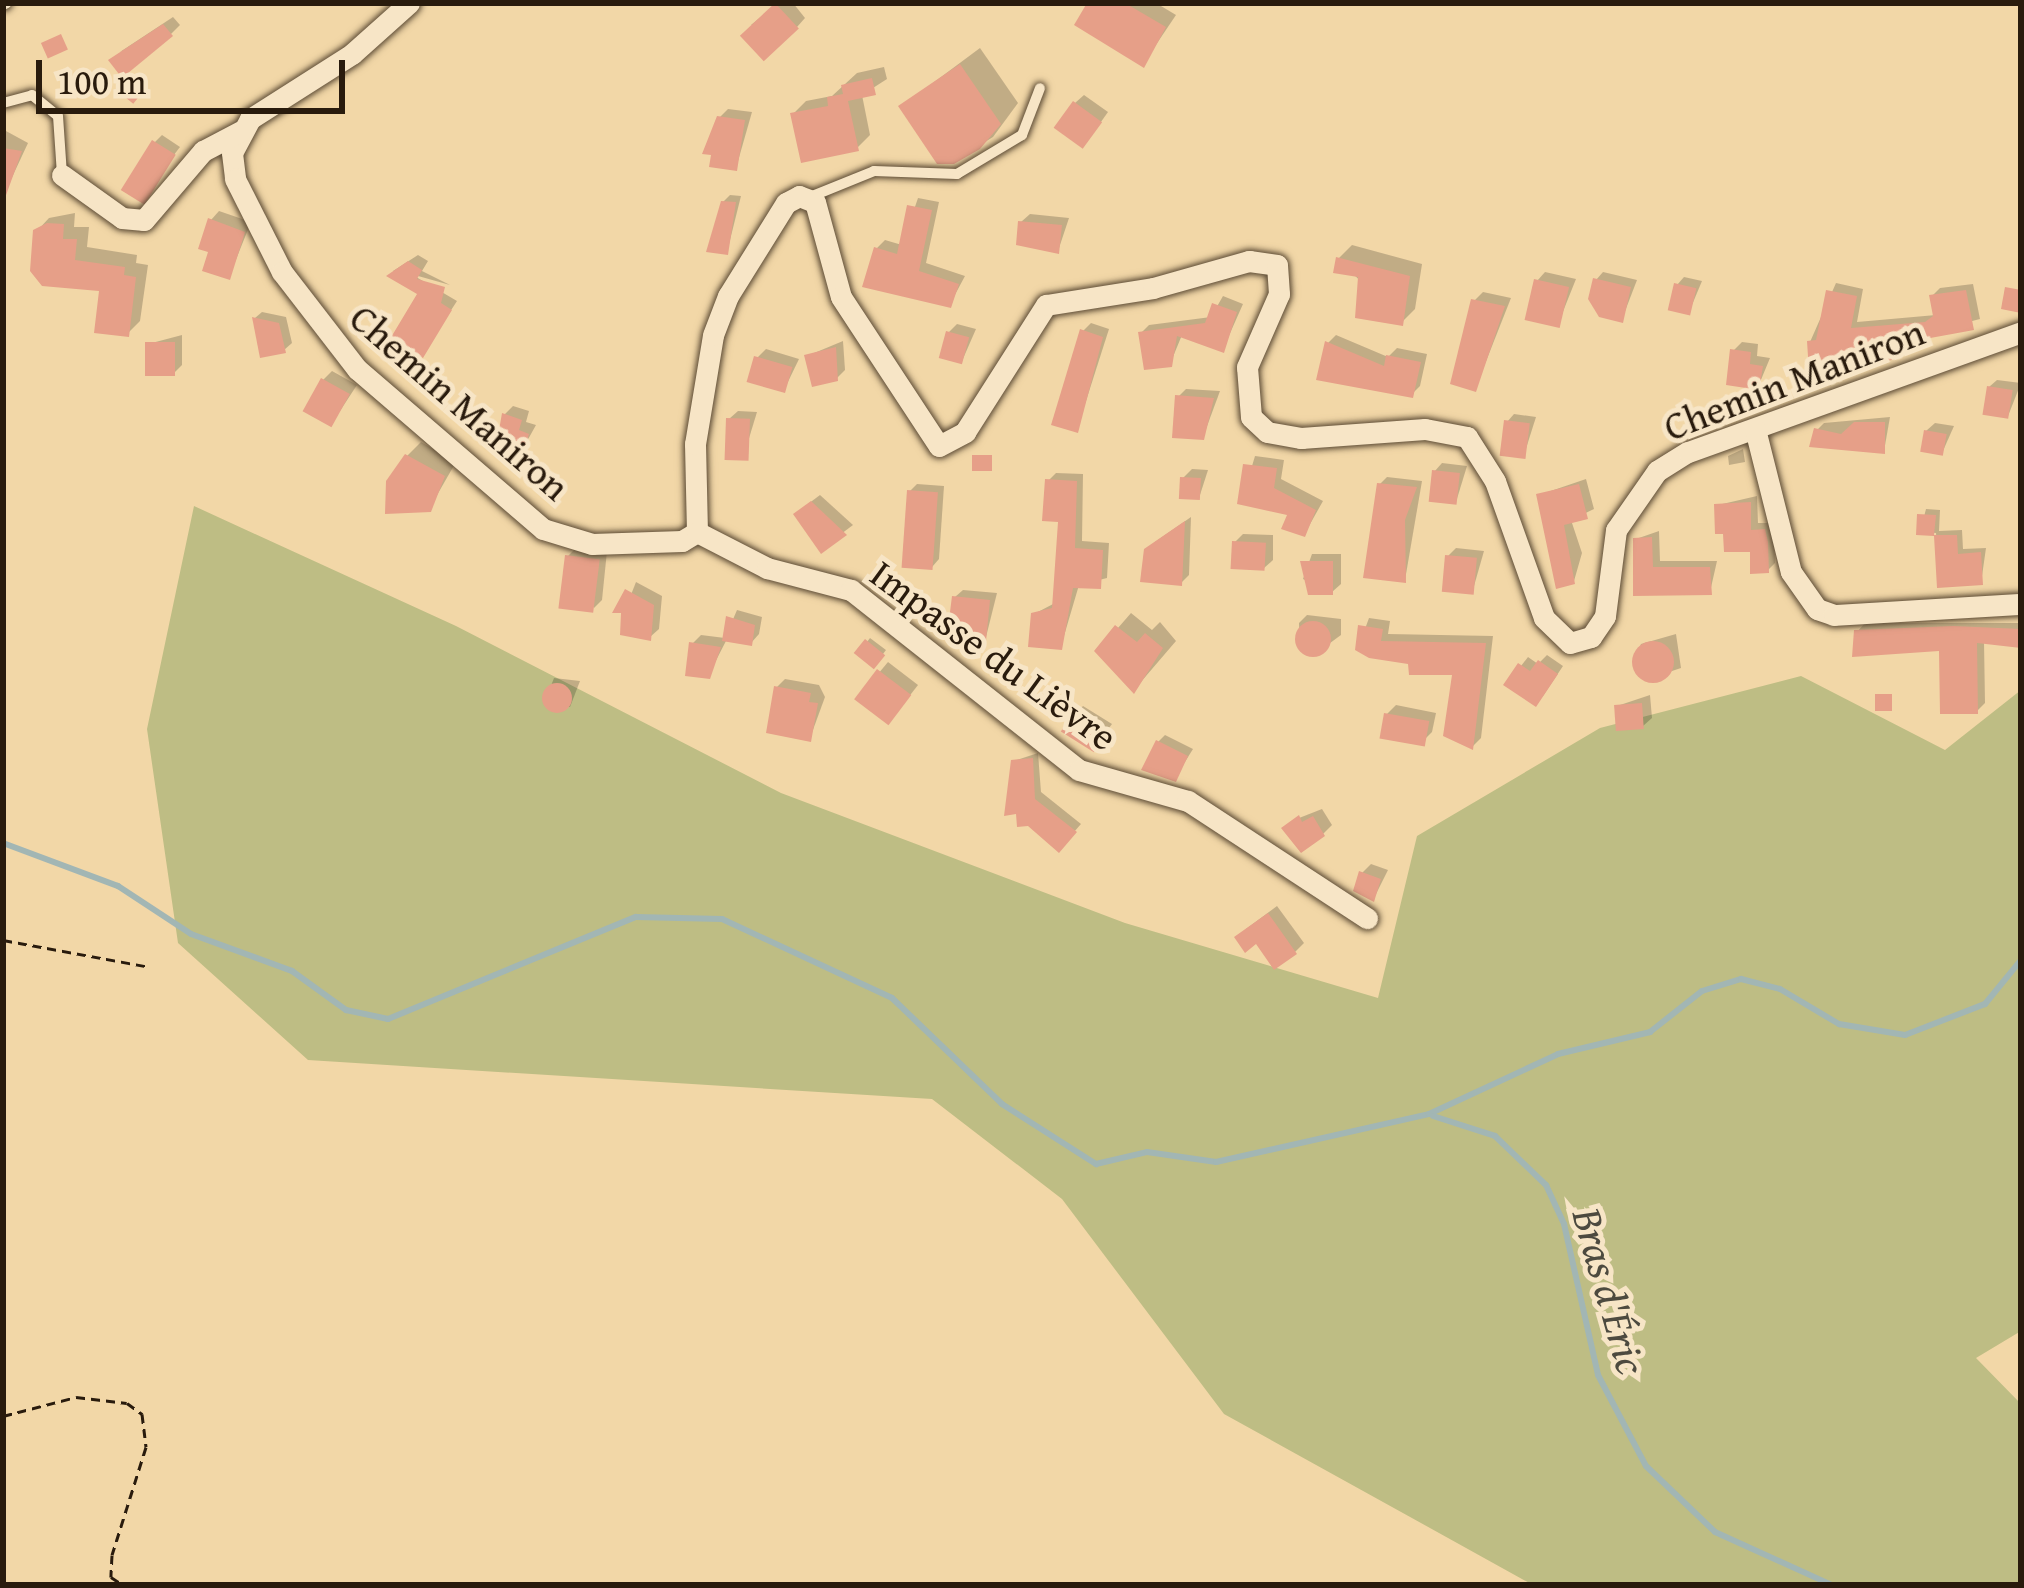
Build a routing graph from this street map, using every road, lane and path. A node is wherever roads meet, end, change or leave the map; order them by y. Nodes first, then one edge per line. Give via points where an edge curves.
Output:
1 (410, 3) edge
2 (1040, 88) dead end
3 (3, 104) edge
4 (241, 130) junction
5 (62, 175) joint
6 (807, 198) junction
7 (2021, 332) edge
8 (1754, 429) junction
9 (697, 532) junction
10 (2021, 604) edge
11 (1367, 918) dead end
12 (3, 940) edge
13 (150, 967) dead end
14 (3, 1416) edge
15 (123, 1585) edge

1 - 4 street
2 - 6 lane via 1022,135 957,174 874,171
3 - 5 lane via 32,94 58,116
4 - 5 street via 203,151 144,220 122,218
4 - 9 street, Chemin Maniron via 235,179 282,272 357,369 426,430 543,529 592,544 682,541
6 - 8 street, Chemin Maniron via 841,296 939,446 965,432 1046,305 1153,289 1249,261 1277,265 1279,294 1244,382 1246,409 1258,425 1301,438 1425,429 1467,437 1495,481 1544,618 1570,644 1591,637 1605,616 1616,530 1657,471
6 - 9 street via 786,203 713,335 695,444
7 - 8 street, Chemin Maniron
8 - 10 street via 1791,572 1817,609 1834,615
9 - 11 street, Impasse du Lièvre via 766,568 851,590 1079,770 1187,801
12 - 13 path via 39,953
14 - 15 path via 76,1397 127,1403 142,1414 146,1447 112,1555 111,1577

